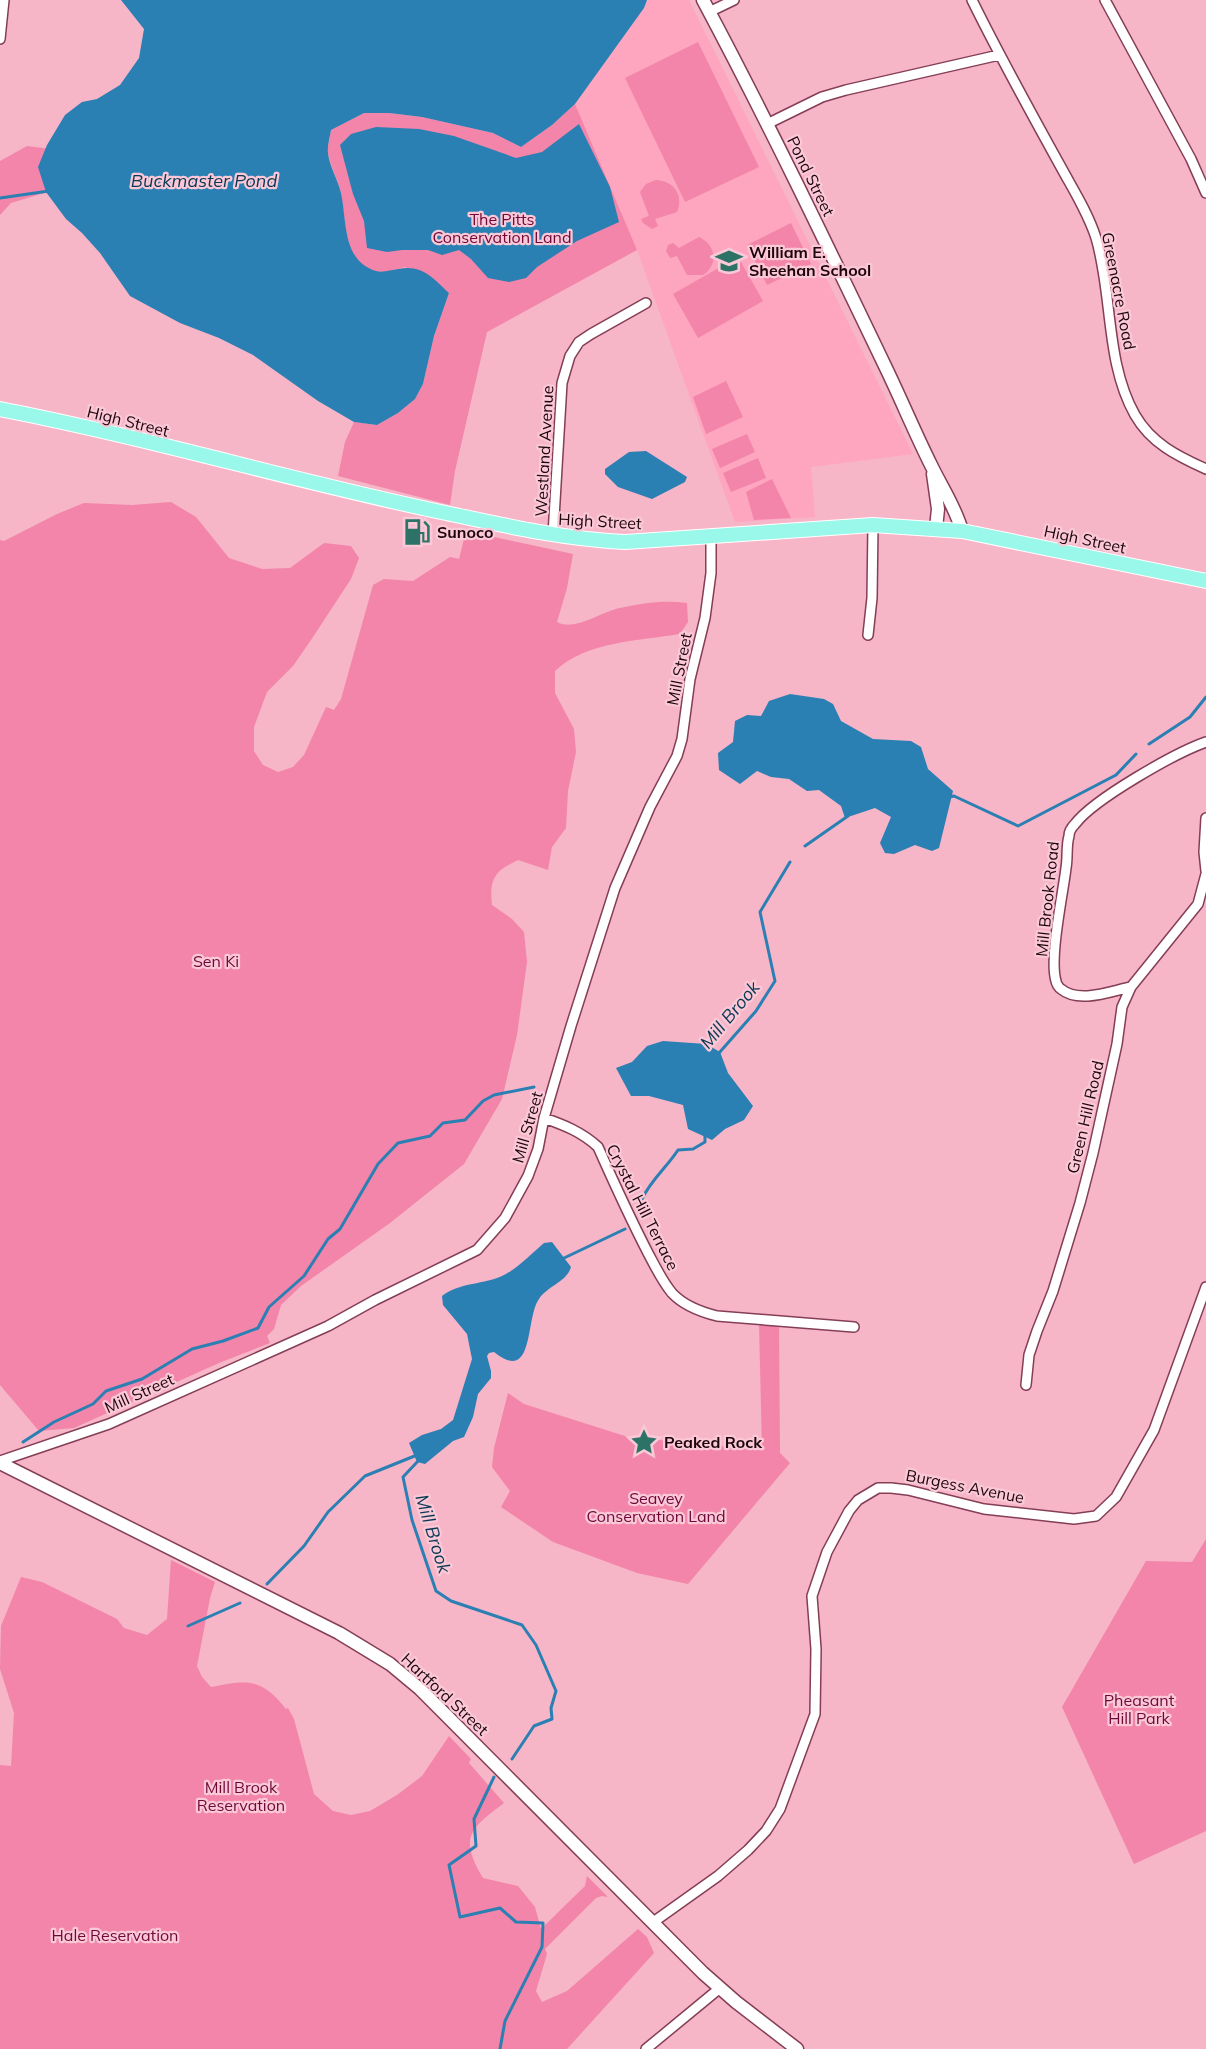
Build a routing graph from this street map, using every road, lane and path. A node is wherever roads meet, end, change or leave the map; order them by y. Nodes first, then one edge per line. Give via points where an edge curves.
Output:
1 (4, 0) edge
2 (703, 0) edge
3 (734, 0) edge
4 (972, 0) edge
5 (1105, 0) edge
6 (709, 12) junction
7 (0, 39) edge
8 (999, 55) junction
9 (766, 124) junction
10 (1206, 193) edge
11 (646, 303) dead end
12 (0, 409) edge
13 (932, 467) junction
14 (1206, 469) edge
15 (873, 525) junction
16 (936, 528) junction
17 (962, 531) junction
18 (553, 535) junction
19 (711, 537) junction
20 (1206, 581) edge
21 (868, 635) dead end
22 (1206, 742) edge
23 (1206, 818) edge
24 (1206, 873) edge
25 (1131, 987) junction
26 (544, 1118) junction
27 (1206, 1287) edge
28 (854, 1327) dead end
29 (1026, 1385) dead end
30 (0, 1462) edge
31 (652, 1923) junction
32 (720, 1988) junction
33 (646, 2049) edge
34 (797, 2049) edge

1 - 7 street
2 - 6 street, Pond Street
3 - 6 street
4 - 8 street, Greenacre Road
5 - 10 street
6 - 9 street, Pond Street
8 - 9 street via 838,92
8 - 14 street, Greenacre Road via 1092,229 1104,275 1120,380 1135,415 1167,450
9 - 13 street, Pond Street
11 - 18 street, Westland Avenue via 579,342 570,356 562,383
12 - 18 main road, High Street via 380,499
13 - 16 street, Pond Street via 938,510
13 - 17 street, Pond Street
15 - 16 main road, High Street
15 - 19 main road, High Street
15 - 21 street
16 - 17 main road, High Street
17 - 20 main road, High Street
18 - 19 main road, High Street via 625,542
19 - 26 street, Mill Street via 705,618 677,756 645,817 615,888
22 - 25 street, Mill Brook Road via 1166,760 1086,812 1069,835 1055,955 1056,981 1059,988 1073,996
23 - 24 street, Green Hill Road
24 - 25 street, Green Hill Road via 1197,904
25 - 29 street, Green Hill Road via 1122,1007 1080,1203 1053,1291 1036,1330
26 - 28 street, Crystal Hill Terrace via 576,1131 598,1147 661,1277 673,1294 688,1305 717,1317
26 - 30 street, Mill Street via 528,1176 505,1218 477,1250 328,1326 109,1424
27 - 31 street, Burgess Avenue via 1154,1430 1116,1497 1096,1516 1074,1519 984,1509 891,1488 878,1488 849,1510 827,1551 812,1596 815,1714 780,1809 748,1850
30 - 31 street, Hartford Street via 339,1633 390,1664 420,1689
31 - 32 street, Hartford Street
32 - 33 street
32 - 34 street, Hartford Street

